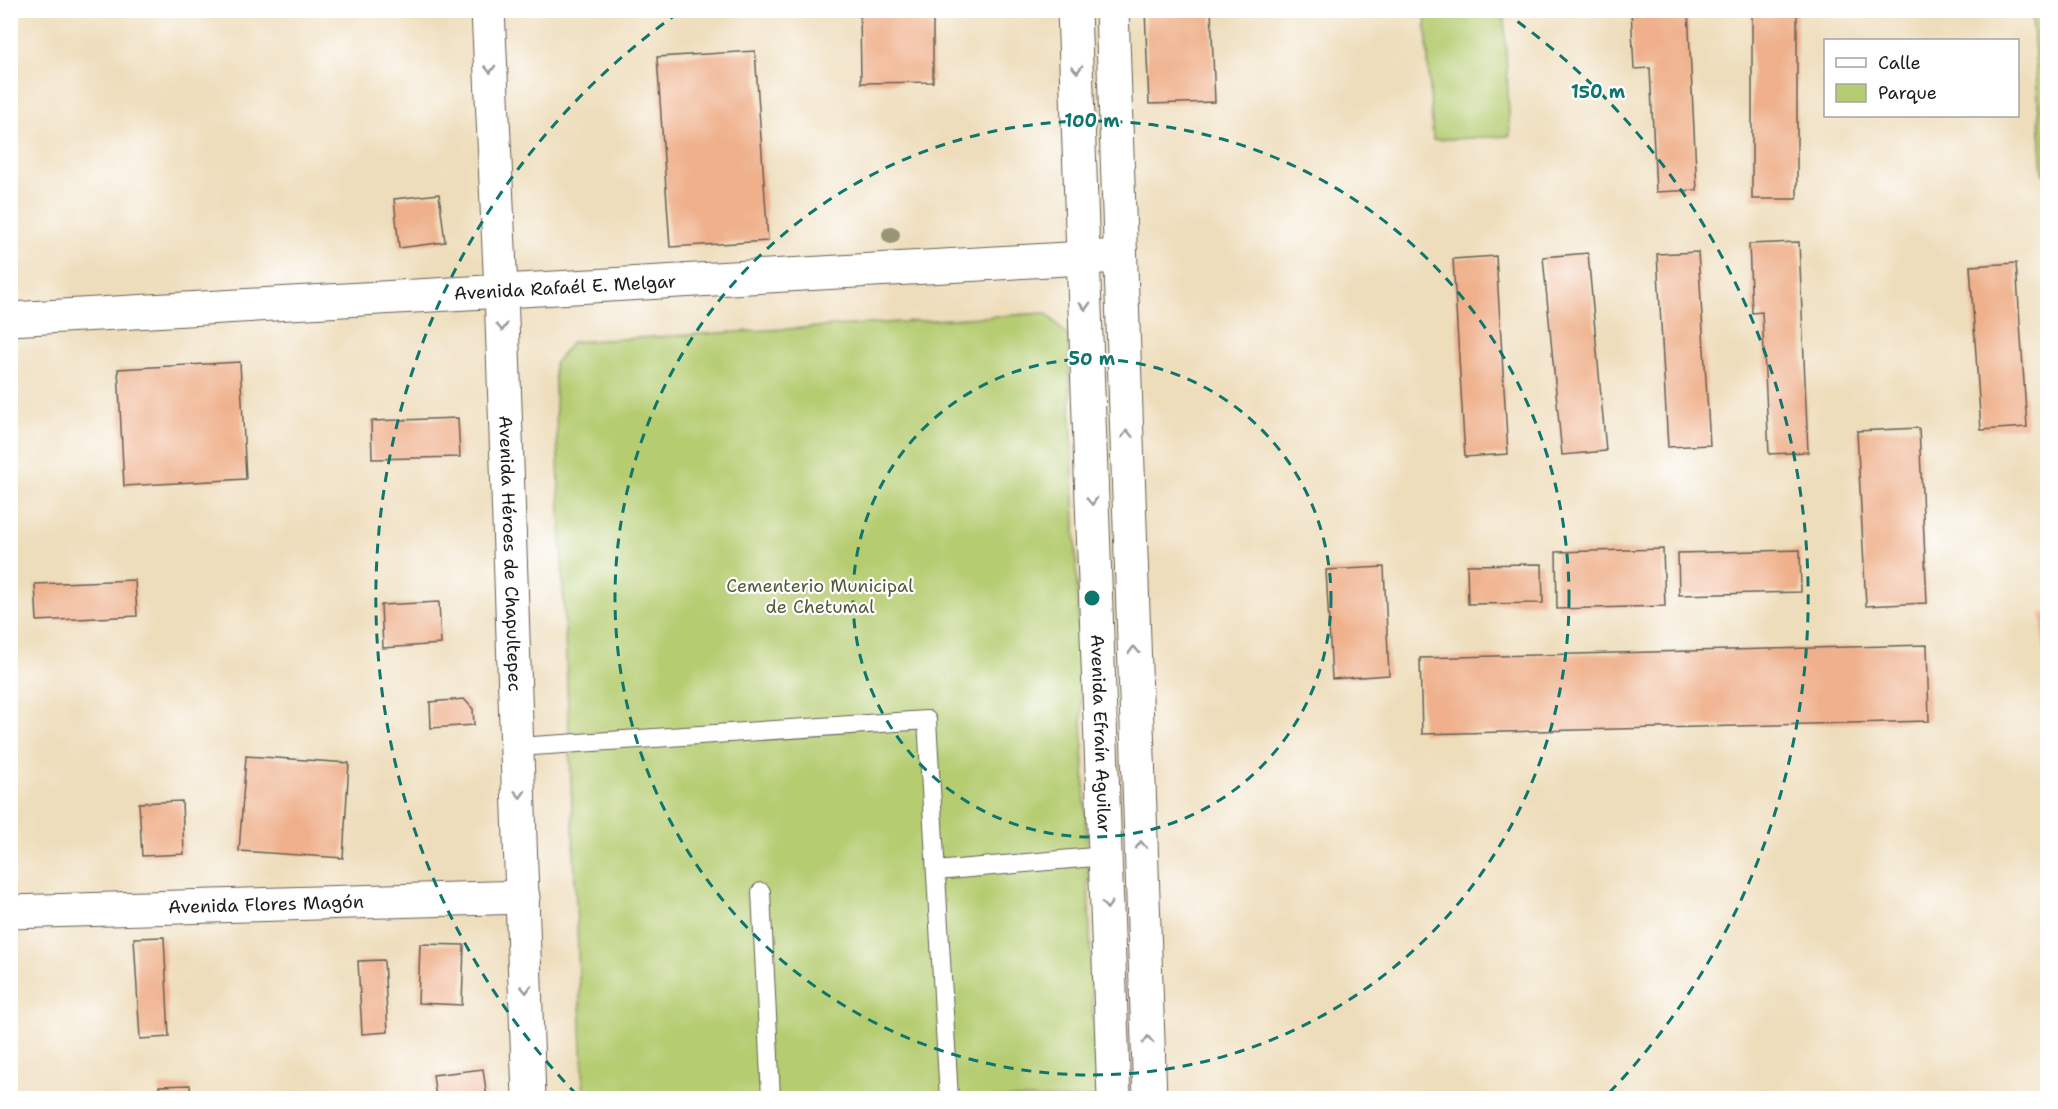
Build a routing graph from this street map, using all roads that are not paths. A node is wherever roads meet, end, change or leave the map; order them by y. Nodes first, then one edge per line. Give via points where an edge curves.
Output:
1 (488, 10) edge
2 (1074, 10) edge
3 (1112, 10) edge
4 (1120, 256) junction
5 (1083, 258) junction
6 (501, 291) junction
7 (10, 319) edge
8 (518, 747) junction
9 (1105, 856) junction
10 (936, 871) junction
11 (761, 892) dead end
12 (523, 897) junction
13 (10, 912) edge
14 (529, 1098) edge
15 (771, 1098) edge
16 (949, 1098) edge
17 (1114, 1098) edge
18 (1150, 1098) edge

1 -> 6 street, Avenida Héroes de Chapultepec
2 -> 5 street, Avenida Efraín Aguilar
3 - 4 street, Avenida Efraín Aguilar
4 - 5 street, Avenida Rafaél E. Melgar
18 -> 4 street, Avenida Efraín Aguilar
5 - 6 street, Avenida Rafaél E. Melgar
5 -> 9 street, Avenida Efraín Aguilar
6 - 7 street, Avenida Rafaél E. Melgar
6 -> 8 street, Avenida Héroes de Chapultepec
8 - 10 lane via 927,720
8 -> 12 street, Avenida Héroes de Chapultepec
9 - 10 lane
9 -> 17 street, Avenida Efraín Aguilar
10 - 16 lane
11 - 15 lane
12 - 13 street, Avenida Flores Magón
12 -> 14 street, Avenida Héroes de Chapultepec

